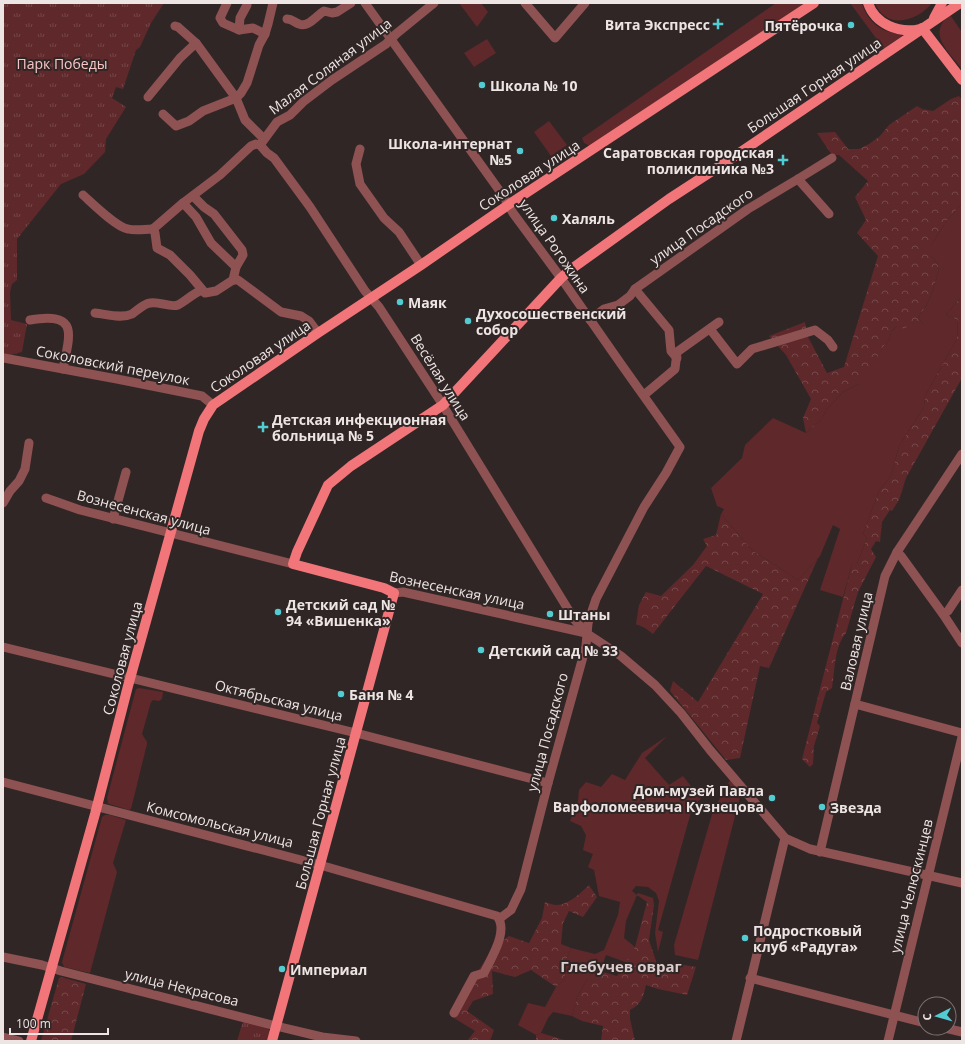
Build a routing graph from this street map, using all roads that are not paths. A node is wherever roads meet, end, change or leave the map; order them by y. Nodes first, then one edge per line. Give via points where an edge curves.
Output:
1 (227, 3) edge
2 (273, 3) edge
3 (351, 3) edge
4 (366, 3) edge
5 (434, 3) edge
6 (525, 3) edge
7 (585, 3) edge
8 (814, 3) edge
9 (868, 3) edge
10 (942, 3) edge
11 (961, 4) edge
12 (247, 5) dead end
13 (287, 19) dead end
14 (175, 26) dead end
15 (239, 30) junction
16 (924, 30) junction
17 (265, 34) junction
18 (391, 39) junction
19 (196, 43) junction
20 (962, 80) edge
21 (148, 97) dead end
22 (236, 98) junction
23 (163, 114) dead end
24 (262, 142) junction
25 (360, 149) dead end
26 (832, 158) dead end
27 (798, 179) junction
28 (83, 195) dead end
29 (193, 196) junction
30 (184, 203) junction
31 (508, 205) junction
32 (829, 214) dead end
33 (153, 229) junction
34 (421, 265) junction
35 (236, 268) junction
36 (562, 278) junction
37 (233, 280) junction
38 (635, 289) junction
39 (202, 290) junction
40 (372, 298) junction
41 (95, 313) dead end
42 (30, 320) dead end
43 (590, 320) junction
44 (719, 322) dead end
45 (710, 329) junction
46 (318, 333) junction
47 (833, 347) dead end
48 (4, 358) dead end
49 (677, 358) junction
50 (63, 369) junction
51 (644, 395) junction
52 (213, 405) junction
53 (443, 405) junction
54 (29, 443) dead end
55 (680, 447) joint
56 (962, 454) edge
57 (126, 472) dead end
58 (46, 498) dead end
59 (3, 503) edge
60 (113, 519) junction
61 (171, 533) junction
62 (897, 552) junction
63 (293, 564) junction
64 (962, 590) edge
65 (394, 593) junction
66 (943, 614) junction
67 (586, 633) junction
68 (962, 643) edge
69 (3, 647) edge
70 (130, 678) junction
71 (855, 704) junction
72 (356, 733) junction
73 (962, 733) edge
74 (962, 737) edge
75 (3, 782) edge
76 (548, 783) junction
77 (97, 806) junction
78 (785, 838) junction
79 (820, 852) junction
80 (320, 865) junction
81 (928, 875) junction
82 (962, 883) edge
83 (498, 918) junction
84 (3, 957) edge
85 (51, 968) junction
86 (750, 978) junction
87 (454, 1013) dead end
88 (894, 1015) junction
89 (917, 1021) edge
90 (276, 1026) junction
91 (3, 1037) edge
92 (19, 1041) edge
93 (31, 1041) edge
94 (272, 1041) edge
95 (356, 1041) edge
96 (736, 1041) edge
97 (888, 1041) edge

1 - 15 street via 220,14 222,23
2 - 17 street
3 - 13 street via 337,12 324,12 304,25
4 - 18 street, улица Рогожина
5 - 18 street, Малая Соляная улица
6 - 7 street via 555,38
8 - 31 main road, Соколовая улица
9 - 16 main road via 873,14 888,26
10 - 16 main road
11 - 16 main road, Большая Горная улица
12 - 15 street via 240,18
14 - 19 street, Весёлая улица
15 - 17 street via 253,28
16 - 20 main road
16 - 36 main road, Большая Горная улица via 669,199
17 - 22 street via 258,45 247,83
18 - 24 street, Малая Соляная улица via 277,122
18 - 31 street, улица Рогожина
19 - 21 street
19 - 22 street, Весёлая улица
22 - 23 street via 203,111 176,126
22 - 24 street, Весёлая улица via 245,120
24 - 29 street, Малая Соляная улица via 251,146
24 - 40 street, Весёлая улица via 267,153 274,158 310,207
25 - 34 street via 356,164 360,184 384,218 399,232
26 - 27 street, улица Посадского
27 - 32 street
27 - 38 street, улица Посадского via 748,209
28 - 33 street via 124,228
29 - 30 street, Малая Соляная улица
29 - 35 street via 214,214 242,250 243,255
30 - 33 street, Малая Соляная улица
30 - 35 street via 196,217 211,243
31 - 34 main road, Соколовая улица
31 - 36 street, улица Рогожина
33 - 39 street via 157,248 170,255
34 - 40 main road, Соколовая улица
35 - 37 street
36 - 43 street, улица Рогожина
36 - 53 main road, Большая Горная улица
37 - 39 street via 211,293
37 - 46 street via 238,280 281,312 301,316 309,321
38 - 43 street, улица Посадского via 618,305 604,309
38 - 49 street via 669,330 671,351
39 - 41 street via 175,306 151,303 143,305 127,316
40 - 46 main road, Соколовая улица
40 - 53 street, Весёлая улица
42 - 50 street via 59,319 65,323 69,336
43 - 51 street, улица Рогожина
44 - 45 street
45 - 47 street via 737,364 752,348 815,330
45 - 49 street via 677,352
46 - 52 main road, Соколовая улица
48 - 50 street, Соколовский переулок
49 - 51 street via 676,369
50 - 52 street, Соколовский переулок via 202,396
51 - 55 street, улица Рогожина
52 - 61 main road, Соколовая улица via 199,431
53 - 63 main road, Большая Горная улица via 351,466 328,485
53 - 67 street, Весёлая улица via 574,619
54 - 59 street via 25,469
55 - 67 street, улица Посадского via 644,507 596,599
56 - 62 street, Валовая улица
57 - 60 street
58 - 60 street, Вознесенская улица
60 - 61 street, Вознесенская улица
61 - 63 street, Вознесенская улица
61 - 70 main road, Соколовая улица
62 - 66 street
62 - 71 street, Валовая улица via 885,576
63 - 65 main road, Вознесенская улица via 384,588
64 - 66 street via 948,611
65 - 67 street, Вознесенская улица via 403,592
65 - 72 main road, Большая Горная улица
66 - 68 street
67 - 76 street, улица Посадского via 586,646
67 - 78 street, Вознесенская улица via 621,656 655,685
69 - 70 street, Октябрьская улица
70 - 72 street, Октябрьская улица
70 - 77 main road, Соколовая улица
71 - 73 street
71 - 79 street, Валовая улица
72 - 76 street, Октябрьская улица
72 - 80 main road, Большая Горная улица
74 - 81 street, улица Челюскинцев
75 - 77 street, Комсомольская улица
76 - 83 street, улица Посадского via 521,889 511,910
77 - 80 street, Комсомольская улица
77 - 85 main road, Соколовая улица
78 - 79 street
78 - 86 street
79 - 81 street
80 - 83 street, Комсомольская улица
80 - 90 main road, Большая Горная улица
81 - 82 street
81 - 88 street, улица Челюскинцев
83 - 87 street via 502,933 488,965 484,973 474,976
84 - 85 street, улица Некрасова
85 - 90 street, улица Некрасова
85 - 93 main road, Соколовая улица
86 - 88 street
86 - 96 street
88 - 89 street
88 - 97 street, улица Челюскинцев
90 - 94 main road, Большая Горная улица
90 - 95 street, улица Некрасова via 322,1037
91 - 92 street

